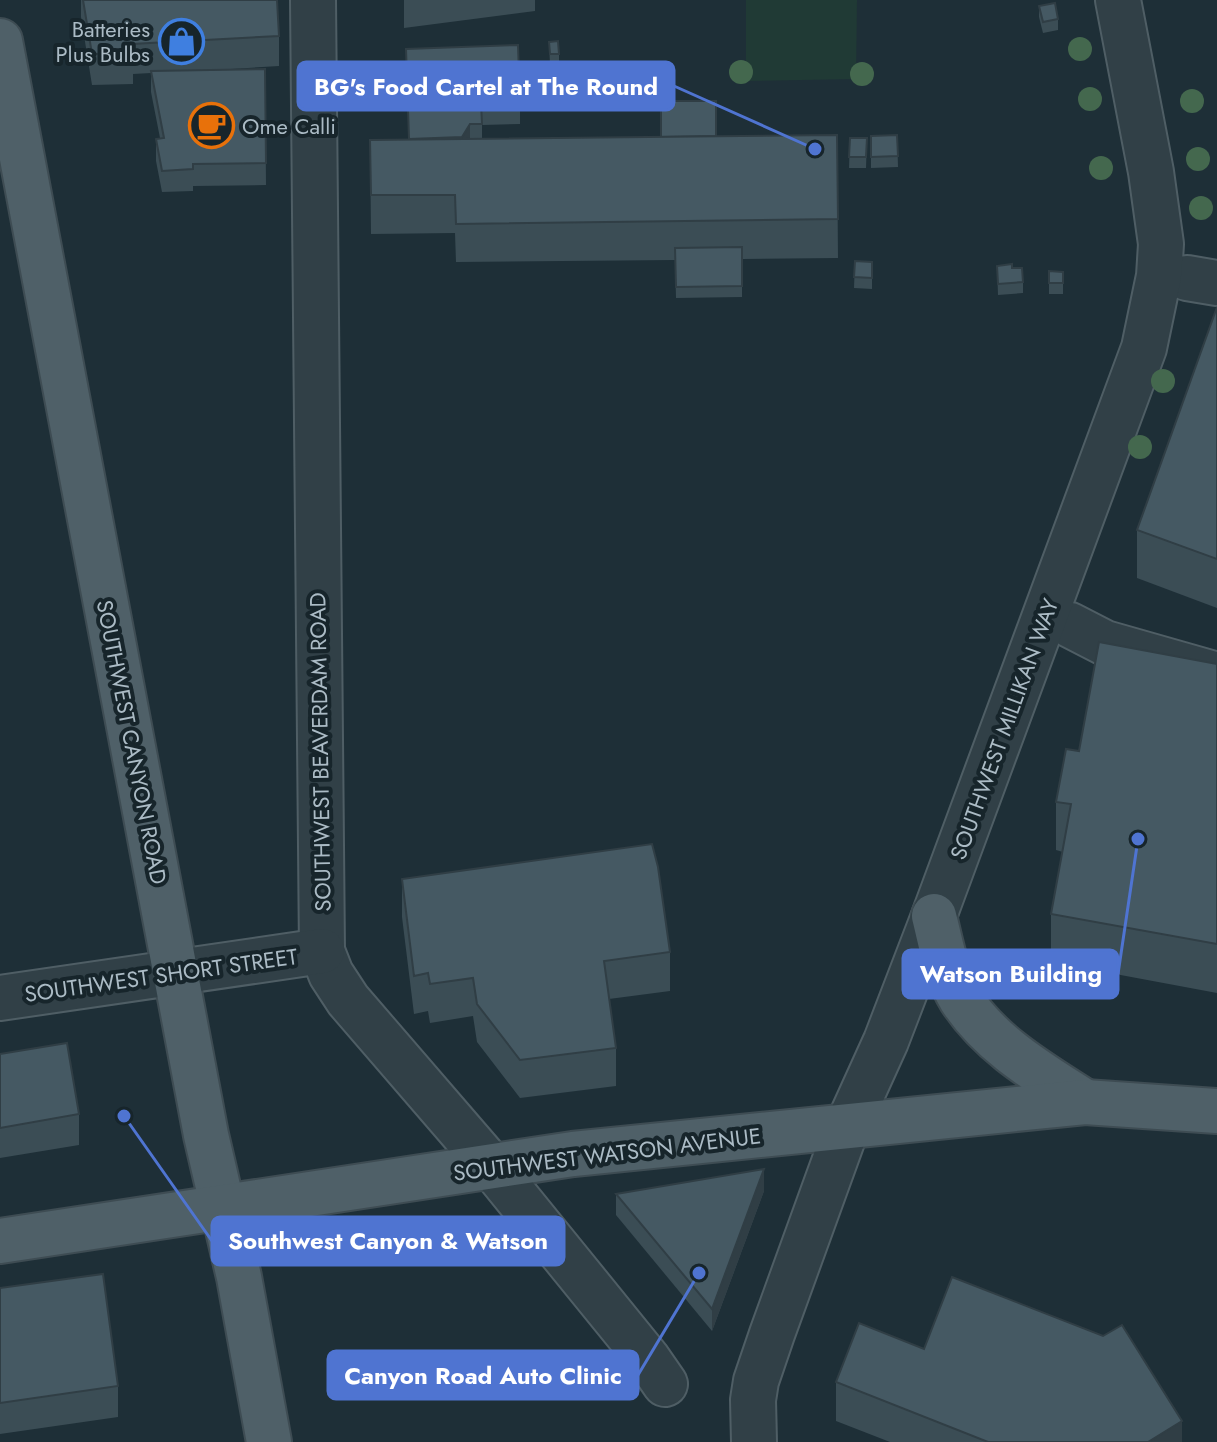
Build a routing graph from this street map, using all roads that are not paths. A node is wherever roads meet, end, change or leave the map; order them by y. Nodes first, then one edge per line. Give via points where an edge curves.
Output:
1 (313, 0) edge
2 (1118, 0) edge
3 (0, 41) edge
4 (1070, 625) dead end
5 (1217, 675) edge
6 (934, 916) junction
7 (322, 951) junction
8 (176, 974) junction
9 (0, 998) edge
10 (1085, 1102) junction
11 (1217, 1111) edge
12 (847, 1127) junction
13 (492, 1167) junction
14 (224, 1208) junction
15 (0, 1241) edge
16 (665, 1384) dead end
17 (269, 1442) edge
18 (754, 1442) edge

1 - 7 street, SOUTHWEST BEAVERDAM ROAD
2 - 6 street, SOUTHWEST MILLIKAN WAY via 1151,172 1161,244 1159,276 1144,348
3 - 8 main road, SOUTHWEST CANYON ROAD
4 - 5 street via 1105,643
6 - 10 main road via 962,999 1014,1057
6 - 12 street, SOUTHWEST MILLIKAN WAY
7 - 8 street, SOUTHWEST SHORT STREET
7 - 13 street, SOUTHWEST BEAVERDAM ROAD via 348,1000
8 - 9 street, SOUTHWEST SHORT STREET
8 - 14 main road, SOUTHWEST CANYON ROAD
10 - 11 main road, SOUTHWEST WATSON AVENUE
10 - 12 main road, SOUTHWEST WATSON AVENUE
12 - 13 main road, SOUTHWEST WATSON AVENUE
12 - 18 street, SOUTHWEST MILLIKAN WAY via 756,1381
13 - 14 main road, SOUTHWEST WATSON AVENUE
13 - 16 street, SOUTHWEST BEAVERDAM ROAD
14 - 15 main road, SOUTHWEST WATSON AVENUE
14 - 17 main road, SOUTHWEST CANYON ROAD

